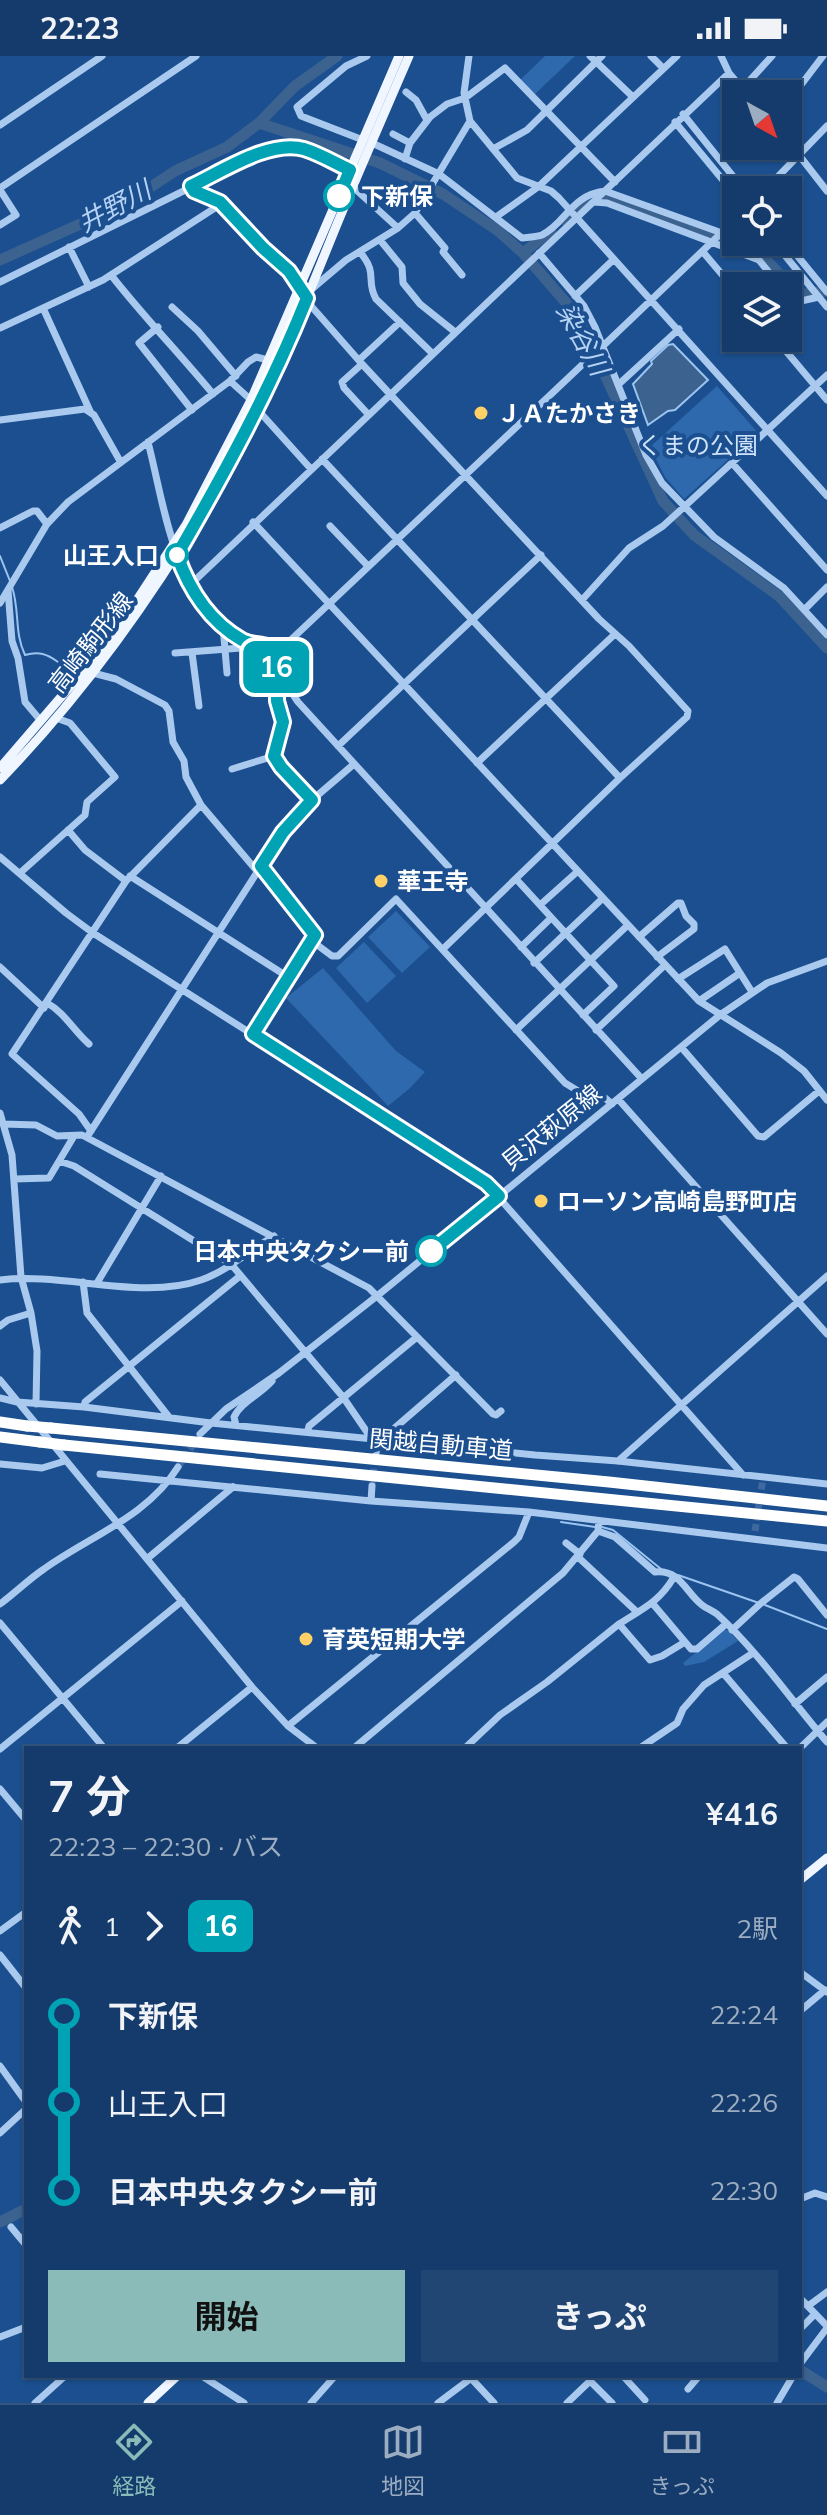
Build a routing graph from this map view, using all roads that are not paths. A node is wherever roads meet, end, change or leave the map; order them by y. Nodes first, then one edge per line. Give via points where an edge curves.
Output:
1 (102, 56) edge
2 (196, 56) edge
3 (367, 56) edge
4 (399, 56) edge
5 (409, 56) edge
6 (469, 56) edge
7 (651, 56) edge
8 (677, 56) edge
9 (721, 56) edge
10 (772, 56) edge
11 (823, 56) edge
12 (596, 58) edge
13 (663, 68) junction
14 (729, 73) junction
15 (735, 80) edge
16 (753, 80) edge
17 (802, 84) edge
18 (406, 92) dead end
19 (633, 97) junction
20 (465, 98) junction
21 (547, 111) junction
22 (683, 114) junction
23 (427, 120) junction
24 (470, 121) junction
25 (675, 122) junction
26 (0, 125) edge
27 (827, 126) edge
28 (393, 134) dead end
29 (367, 143) junction
30 (410, 143) junction
31 (581, 147) junction
32 (493, 149) junction
33 (802, 155) edge
34 (405, 159) junction
35 (797, 160) edge
36 (802, 160) edge
37 (354, 169) junction
38 (438, 176) junction
39 (733, 176) edge
40 (780, 176) edge
41 (722, 179) edge
42 (615, 182) junction
43 (191, 186) junction
44 (353, 187) junction
45 (538, 187) junction
46 (0, 189) edge
47 (605, 191) junction
48 (827, 191) edge
49 (594, 202) junction
50 (221, 205) junction
51 (415, 213) junction
52 (573, 214) junction
53 (496, 217) junction
54 (14, 218) junction
55 (25, 219) dead end
56 (0, 225) edge
57 (398, 228) junction
58 (722, 234) joint
59 (380, 240) junction
60 (714, 242) junction
61 (69, 247) junction
62 (360, 252) junction
63 (703, 252) junction
64 (538, 254) junction
65 (785, 256) edge
66 (798, 256) edge
67 (613, 260) junction
68 (769, 272) edge
69 (722, 274) edge
70 (111, 275) junction
71 (462, 275) dead end
72 (0, 282) edge
73 (300, 285) junction
74 (89, 287) junction
75 (826, 288) edge
76 (309, 294) junction
77 (575, 296) junction
78 (819, 297) junction
79 (653, 300) junction
80 (802, 301) edge
81 (172, 307) dead end
82 (827, 307) edge
83 (43, 308) junction
84 (400, 322) junction
85 (158, 327) junction
86 (0, 328) edge
87 (679, 329) junction
88 (455, 332) junction
89 (604, 345) junction
90 (787, 352) edge
91 (432, 353) junction
92 (268, 360) junction
93 (360, 362) junction
94 (583, 364) dead end
95 (827, 375) edge
96 (233, 378) junction
97 (619, 384) junction
98 (815, 386) junction
99 (390, 393) junction
100 (213, 394) junction
101 (251, 400) junction
102 (827, 400) edge
103 (257, 409) junction
104 (192, 410) junction
105 (90, 411) junction
106 (368, 414) junction
107 (0, 420) edge
108 (767, 429) junction
109 (148, 442) junction
110 (322, 459) junction
111 (120, 461) junction
112 (732, 463) junction
113 (311, 469) junction
114 (464, 474) junction
115 (827, 496) edge
116 (683, 508) junction
117 (253, 522) junction
118 (47, 524) junction
119 (330, 526) dead end
120 (0, 528) edge
121 (396, 538) junction
122 (174, 541) junction
123 (177, 555) junction
124 (541, 555) junction
125 (367, 565) junction
126 (827, 570) edge
127 (190, 585) junction
128 (827, 587) edge
129 (8, 590) junction
130 (582, 600) junction
131 (0, 603) edge
132 (327, 603) junction
133 (805, 609) junction
134 (472, 619) junction
135 (223, 626) junction
136 (615, 634) junction
137 (827, 635) edge
138 (247, 642) junction
139 (224, 649) junction
140 (175, 653) dead end
141 (192, 653) junction
142 (277, 653) junction
143 (93, 673) junction
144 (227, 673) dead end
145 (403, 684) junction
146 (546, 700) junction
147 (199, 706) dead end
148 (56, 718) junction
149 (41, 721) junction
150 (338, 746) junction
151 (274, 756) junction
152 (477, 763) junction
153 (354, 764) junction
154 (0, 768) edge
155 (232, 769) dead end
156 (620, 778) junction
157 (0, 780) edge
158 (312, 800) junction
159 (201, 805) junction
160 (68, 830) junction
161 (553, 845) junction
162 (0, 857) edge
163 (259, 869) junction
164 (578, 871) junction
165 (20, 873) junction
166 (128, 879) junction
167 (517, 880) junction
168 (603, 898) junction
169 (540, 905) junction
170 (486, 909) junction
171 (551, 918) junction
172 (628, 925) junction
173 (93, 933) junction
174 (218, 933) junction
175 (564, 934) junction
176 (639, 937) junction
177 (312, 941) junction
178 (521, 947) junction
179 (443, 949) junction
180 (657, 957) junction
181 (591, 961) junction
182 (827, 961) edge
183 (534, 963) junction
184 (665, 965) junction
185 (0, 967) edge
186 (740, 973) junction
187 (288, 977) junction
188 (678, 979) junction
189 (182, 989) junction
190 (560, 990) junction
191 (752, 992) junction
192 (699, 1001) junction
193 (46, 1005) junction
194 (583, 1015) junction
195 (720, 1015) junction
196 (516, 1030) junction
197 (596, 1030) junction
198 (253, 1034) junction
199 (89, 1044) dead end
200 (681, 1047) junction
201 (642, 1079) junction
202 (819, 1091) junction
203 (826, 1100) edge
204 (615, 1101) junction
205 (0, 1113) edge
206 (4, 1124) junction
207 (89, 1134) junction
208 (74, 1136) junction
209 (59, 1161) junction
210 (161, 1176) junction
211 (14, 1179) junction
212 (499, 1196) junction
213 (141, 1209) junction
214 (274, 1236) junction
215 (231, 1264) junction
216 (240, 1276) junction
217 (827, 1276) edge
218 (21, 1277) junction
219 (0, 1280) edge
220 (83, 1282) junction
221 (97, 1283) junction
222 (377, 1296) junction
223 (798, 1302) junction
224 (31, 1313) junction
225 (0, 1326) edge
226 (827, 1334) edge
227 (417, 1337) junction
228 (304, 1354) junction
229 (129, 1367) junction
230 (279, 1373) junction
231 (456, 1375) junction
232 (0, 1380) edge
233 (343, 1397) junction
234 (0, 1398) edge
235 (17, 1402) junction
236 (36, 1404) junction
237 (680, 1406) junction
238 (84, 1407) junction
239 (501, 1411) dead end
240 (169, 1417) junction
241 (0, 1422) edge
242 (211, 1423) junction
243 (236, 1425) junction
244 (308, 1430) junction
245 (200, 1434) tunnel mouth
246 (0, 1437) edge
247 (377, 1439) junction
248 (376, 1453) tunnel mouth
249 (65, 1461) junction
250 (618, 1461) junction
251 (2, 1467) edge
252 (178, 1467) tunnel mouth
253 (100, 1474) dead end
254 (743, 1475) junction
255 (170, 1480) junction
256 (827, 1484) edge
257 (372, 1486) tunnel mouth
258 (233, 1487) junction
259 (371, 1501) junction
260 (827, 1506) edge
261 (529, 1512) junction
262 (599, 1521) junction
263 (827, 1521) edge
264 (119, 1522) junction
265 (598, 1531) junction
266 (566, 1543) dead end
267 (827, 1548) edge
268 (579, 1556) junction
269 (148, 1558) junction
270 (674, 1577) junction
271 (182, 1601) junction
272 (0, 1604) edge
273 (653, 1604) junction
274 (637, 1612) junction
275 (827, 1615) edge
276 (0, 1623) edge
277 (619, 1624) junction
278 (729, 1627) junction
279 (685, 1642) junction
280 (753, 1653) junction
281 (723, 1673) junction
282 (827, 1677) edge
283 (252, 1687) junction
284 (63, 1698) junction
285 (795, 1704) junction
286 (827, 1722) edge
287 (288, 1726) junction
288 (818, 1731) junction
289 (827, 1742) edge
290 (102, 1746) edge
291 (179, 1746) edge
292 (314, 1746) edge
293 (356, 1746) edge
294 (467, 1746) edge
295 (643, 1746) edge
296 (785, 1746) edge
297 (802, 1746) edge
298 (0, 1749) edge
299 (0, 1789) edge
300 (24, 1818) edge
301 (827, 1858) edge
302 (802, 1878) edge
303 (24, 1913) edge
304 (0, 1931) edge
305 (0, 1955) edge
306 (802, 1973) edge
307 (24, 1985) edge
308 (826, 1991) edge
309 (802, 2009) edge
310 (0, 2066) edge
311 (24, 2099) edge
312 (24, 2111) edge
313 (0, 2133) edge
314 (826, 2195) edge
315 (802, 2198) edge
316 (11, 2227) dead end
317 (24, 2243) edge
318 (827, 2292) edge
319 (802, 2300) edge
320 (808, 2306) junction
321 (815, 2314) junction
322 (802, 2327) edge
323 (827, 2327) edge
324 (24, 2328) edge
325 (0, 2337) edge
326 (802, 2361) edge
327 (63, 2378) edge
328 (175, 2378) edge
329 (208, 2378) edge
330 (333, 2378) edge
331 (469, 2378) edge
332 (471, 2378) edge
333 (590, 2378) edge
334 (625, 2378) edge
335 (697, 2378) edge
336 (792, 2378) edge
337 (688, 2389) dead end
338 (645, 2400) dead end
339 (35, 2403) edge
340 (148, 2403) edge
341 (244, 2403) edge
342 (311, 2403) edge
343 (438, 2403) edge
344 (494, 2403) edge
345 (567, 2403) edge
346 (612, 2403) edge
347 (777, 2403) edge

1 - 26 street
2 - 46 street
3 - 29 street via 346,66 297,107 301,116
4 - 29 main road
5 - 29 main road
6 - 20 street
7 - 13 street
8 - 13 street
9 - 14 street
10 - 16 street
11 - 17 street
12 - 19 street
12 - 21 street
13 - 19 street
14 - 15 street
14 - 22 street
18 - 23 street
19 - 31 street
20 - 21 street via 505,68
20 - 23 street
20 - 24 street
21 - 31 street
21 - 32 street via 527,130
22 - 25 street
22 - 39 street
23 - 30 street
24 - 32 street
24 - 38 street
25 - 41 street
25 - 42 street
27 - 33 street
28 - 30 street
29 - 34 street
29 - 37 main road
30 - 34 street
31 - 42 street
31 - 45 street
32 - 45 street via 517,178
34 - 38 street
35 - 40 street
36 - 48 street
37 - 43 street via 289,147 262,152
37 - 44 main road, 高崎駒形線
37 - 73 main road, 高崎駒形線
38 - 51 street
38 - 53 street
42 - 47 street
43 - 50 street
43 - 61 street
44 - 57 street
44 - 76 main road, 高崎駒形線
45 - 52 street via 551,191
45 - 53 street
46 - 54 street
47 - 49 street
47 - 52 street via 594,192
47 - 58 street
49 - 52 street
49 - 60 street
50 - 70 street
50 - 73 street
51 - 57 street
51 - 71 street
52 - 53 street via 541,235 522,238
52 - 64 street
52 - 67 street
54 - 55 street
54 - 56 street
57 - 59 street
58 - 60 street
59 - 62 street
59 - 88 street via 402,267 403,283 420,304
60 - 63 street
60 - 68 street via 759,260
61 - 72 street
61 - 74 street
62 - 76 street
62 - 84 street via 372,271 376,299
63 - 69 street
63 - 79 street
64 - 77 street
64 - 88 street
65 - 78 street
66 - 75 street
67 - 77 street
67 - 79 street
70 - 74 street
70 - 85 street
73 - 76 street
73 - 92 main road, 高崎駒形線
74 - 83 street
76 - 93 street via 312,307
76 - 103 main road, 高崎駒形線
77 - 89 street
78 - 80 street
78 - 82 street
79 - 87 street
79 - 89 street
81 - 96 street via 198,331
83 - 86 street
83 - 105 street
84 - 91 street
84 - 93 street
85 - 100 street
85 - 104 street via 139,343
87 - 97 street
87 - 108 street
88 - 91 street
89 - 97 street
90 - 98 street
91 - 99 street
92 - 96 street via 256,357
92 - 101 main road, 高崎駒形線
93 - 99 street
93 - 106 street via 342,382
94 - 114 street
95 - 98 street
96 - 100 street
96 - 101 street
97 - 116 street via 646,455
98 - 102 street
98 - 108 street
99 - 106 street
99 - 114 street
100 - 104 street
101 - 122 main road, 高崎駒形線
103 - 113 street
103 - 123 main road, 高崎駒形線
104 - 109 street
105 - 107 street
105 - 111 street
106 - 110 street
108 - 112 street
108 - 115 street
109 - 111 street
109 - 122 street
110 - 113 street
110 - 121 street
111 - 118 street
112 - 116 street
112 - 126 street
113 - 117 street
114 - 121 street
114 - 124 street
116 - 130 street via 629,548
116 - 133 street
117 - 127 street
117 - 132 street
118 - 120 street via 33,511
118 - 129 street
119 - 125 street
121 - 125 street
121 - 134 street
122 - 123 street
122 - 149 main road, 高崎駒形線 via 137,600
123 - 127 street
123 - 143 main road, 高崎駒形線
124 - 130 street
124 - 134 street
125 - 132 street
127 - 135 street
128 - 133 street
129 - 131 street
129 - 149 street via 25,702
130 - 136 street
132 - 142 street
132 - 145 street
133 - 137 street
134 - 145 street
134 - 146 street
135 - 138 street
135 - 139 street
136 - 146 street
136 - 156 street via 689,715
138 - 139 street
138 - 142 street via 269,645
139 - 141 street
139 - 144 street
140 - 141 street
141 - 147 street
142 - 150 street via 292,695
142 - 151 street via 277,701 283,722
143 - 148 main road, 高崎駒形線
143 - 159 street via 165,705 173,742
145 - 150 street
145 - 152 street
146 - 152 street
146 - 156 street
148 - 157 main road, 高崎駒形線
148 - 160 street via 70,723 115,777 87,802 85,815
149 - 154 main road, 高崎駒形線
150 - 153 street
151 - 155 street
151 - 158 street
152 - 161 street
153 - 158 street
153 - 170 street
156 - 161 street
158 - 163 street
159 - 163 street
159 - 166 street
160 - 165 street
160 - 166 street via 85,850
161 - 164 street
161 - 167 street
162 - 165 street
163 - 174 street
163 - 177 street via 315,935
164 - 168 street
164 - 169 street
165 - 173 street
166 - 173 street
166 - 174 street
167 - 169 street
167 - 170 street
168 - 172 street
168 - 175 street
169 - 171 street
170 - 178 street
170 - 179 street
171 - 175 street
171 - 178 street
172 - 176 street
172 - 181 street
173 - 189 street
173 - 193 street
174 - 187 street
174 - 189 street
175 - 181 street
175 - 183 street
176 - 180 street
176 - 180 street via 681,903 694,929
177 - 179 street via 338,956 396,899
177 - 187 street
178 - 183 street
179 - 196 street
180 - 184 street
181 - 190 street
181 - 194 street via 614,986
182 - 191 street, 貝沢萩原線
183 - 190 street
184 - 188 street
184 - 197 street
185 - 193 street
186 - 188 street via 725,949
186 - 191 street
186 - 192 street
187 - 198 street
188 - 192 street
189 - 198 street
189 - 207 street
190 - 194 street
190 - 196 street
191 - 195 street, 貝沢萩原線
192 - 195 street
193 - 199 street via 61,1012
193 - 207 street via 12,1054 79,1114
194 - 197 street
195 - 200 street, 貝沢萩原線
195 - 202 street via 781,1053
196 - 204 street via 565,1083 583,1094
197 - 201 street
198 - 212 street
200 - 201 street, 貝沢萩原線
200 - 202 street via 758,1136 764,1137
201 - 204 street, 貝沢萩原線
202 - 203 street
204 - 212 street, 貝沢萩原線
204 - 223 street
205 - 206 street
206 - 208 street via 36,1125 57,1136
206 - 211 street
207 - 208 street
207 - 210 street
208 - 209 street
209 - 211 street via 46,1179
209 - 213 street
210 - 213 street
210 - 214 street
211 - 218 street
212 - 222 street, 貝沢萩原線
212 - 237 street
213 - 215 street
213 - 221 street
214 - 215 street
214 - 222 street
215 - 216 street
215 - 221 street via 182,1285
216 - 228 street
216 - 229 street
217 - 223 street
218 - 219 street
218 - 220 street
218 - 224 street
220 - 221 street
220 - 229 street via 87,1313
222 - 227 street
222 - 228 street, 貝沢萩原線
223 - 226 street
223 - 237 street
224 - 225 street
224 - 236 street
227 - 231 street
227 - 233 street
228 - 230 street, 貝沢萩原線
228 - 233 street
229 - 238 street
229 - 240 street
230 - 242 street, 貝沢萩原線
230 - 243 street via 235,1413
231 - 239 street via 493,1414
231 - 247 street
232 - 235 street
233 - 244 street
233 - 247 street
234 - 235 street
235 - 236 street
235 - 249 street
236 - 238 street
237 - 250 street
237 - 254 street
238 - 240 street
240 - 242 street
241 - 260 highway, 関越自動車道, bridge
242 - 243 street
242 - 245 street, 貝沢萩原線
243 - 244 street
244 - 247 street
246 - 263 highway, 関越自動車道, bridge
247 - 248 street
247 - 250 street
249 - 251 street via 42,1468
249 - 264 street
250 - 254 street
252 - 255 street
253 - 255 street
254 - 256 street
255 - 258 street
255 - 264 street
257 - 259 street
258 - 259 street
258 - 269 street
259 - 261 street
261 - 262 street
261 - 287 street via 514,1542
262 - 265 street
262 - 267 street
264 - 269 street
264 - 272 street via 43,1569
265 - 268 street
265 - 270 street via 615,1537 650,1569
266 - 268 street
268 - 274 street
268 - 293 street
269 - 271 street
270 - 273 street
270 - 278 street
271 - 283 street
271 - 284 street
273 - 274 street
273 - 279 street
274 - 277 street
275 - 278 street via 794,1577
276 - 284 street
277 - 279 street via 650,1660
277 - 294 street
278 - 279 street via 697,1649
278 - 280 street
280 - 281 street
280 - 285 street
281 - 295 street via 704,1685 671,1729
281 - 296 street
282 - 285 street
283 - 287 street
283 - 291 street
284 - 290 street
284 - 298 street
285 - 288 street
286 - 288 street
287 - 292 street
288 - 289 street
288 - 297 street
299 - 300 street
301 - 302 main road
303 - 304 street
305 - 307 street
306 - 308 street
308 - 309 street
310 - 311 street
312 - 313 street
314 - 315 street
316 - 317 street
318 - 320 street
319 - 320 street
320 - 321 street
321 - 322 street
321 - 323 street
323 - 326 street
324 - 325 street
327 - 339 street
328 - 340 main road
329 - 341 street
330 - 342 street
331 - 343 street
332 - 344 street
333 - 345 street
333 - 346 street
334 - 338 street
335 - 337 street
336 - 347 street

